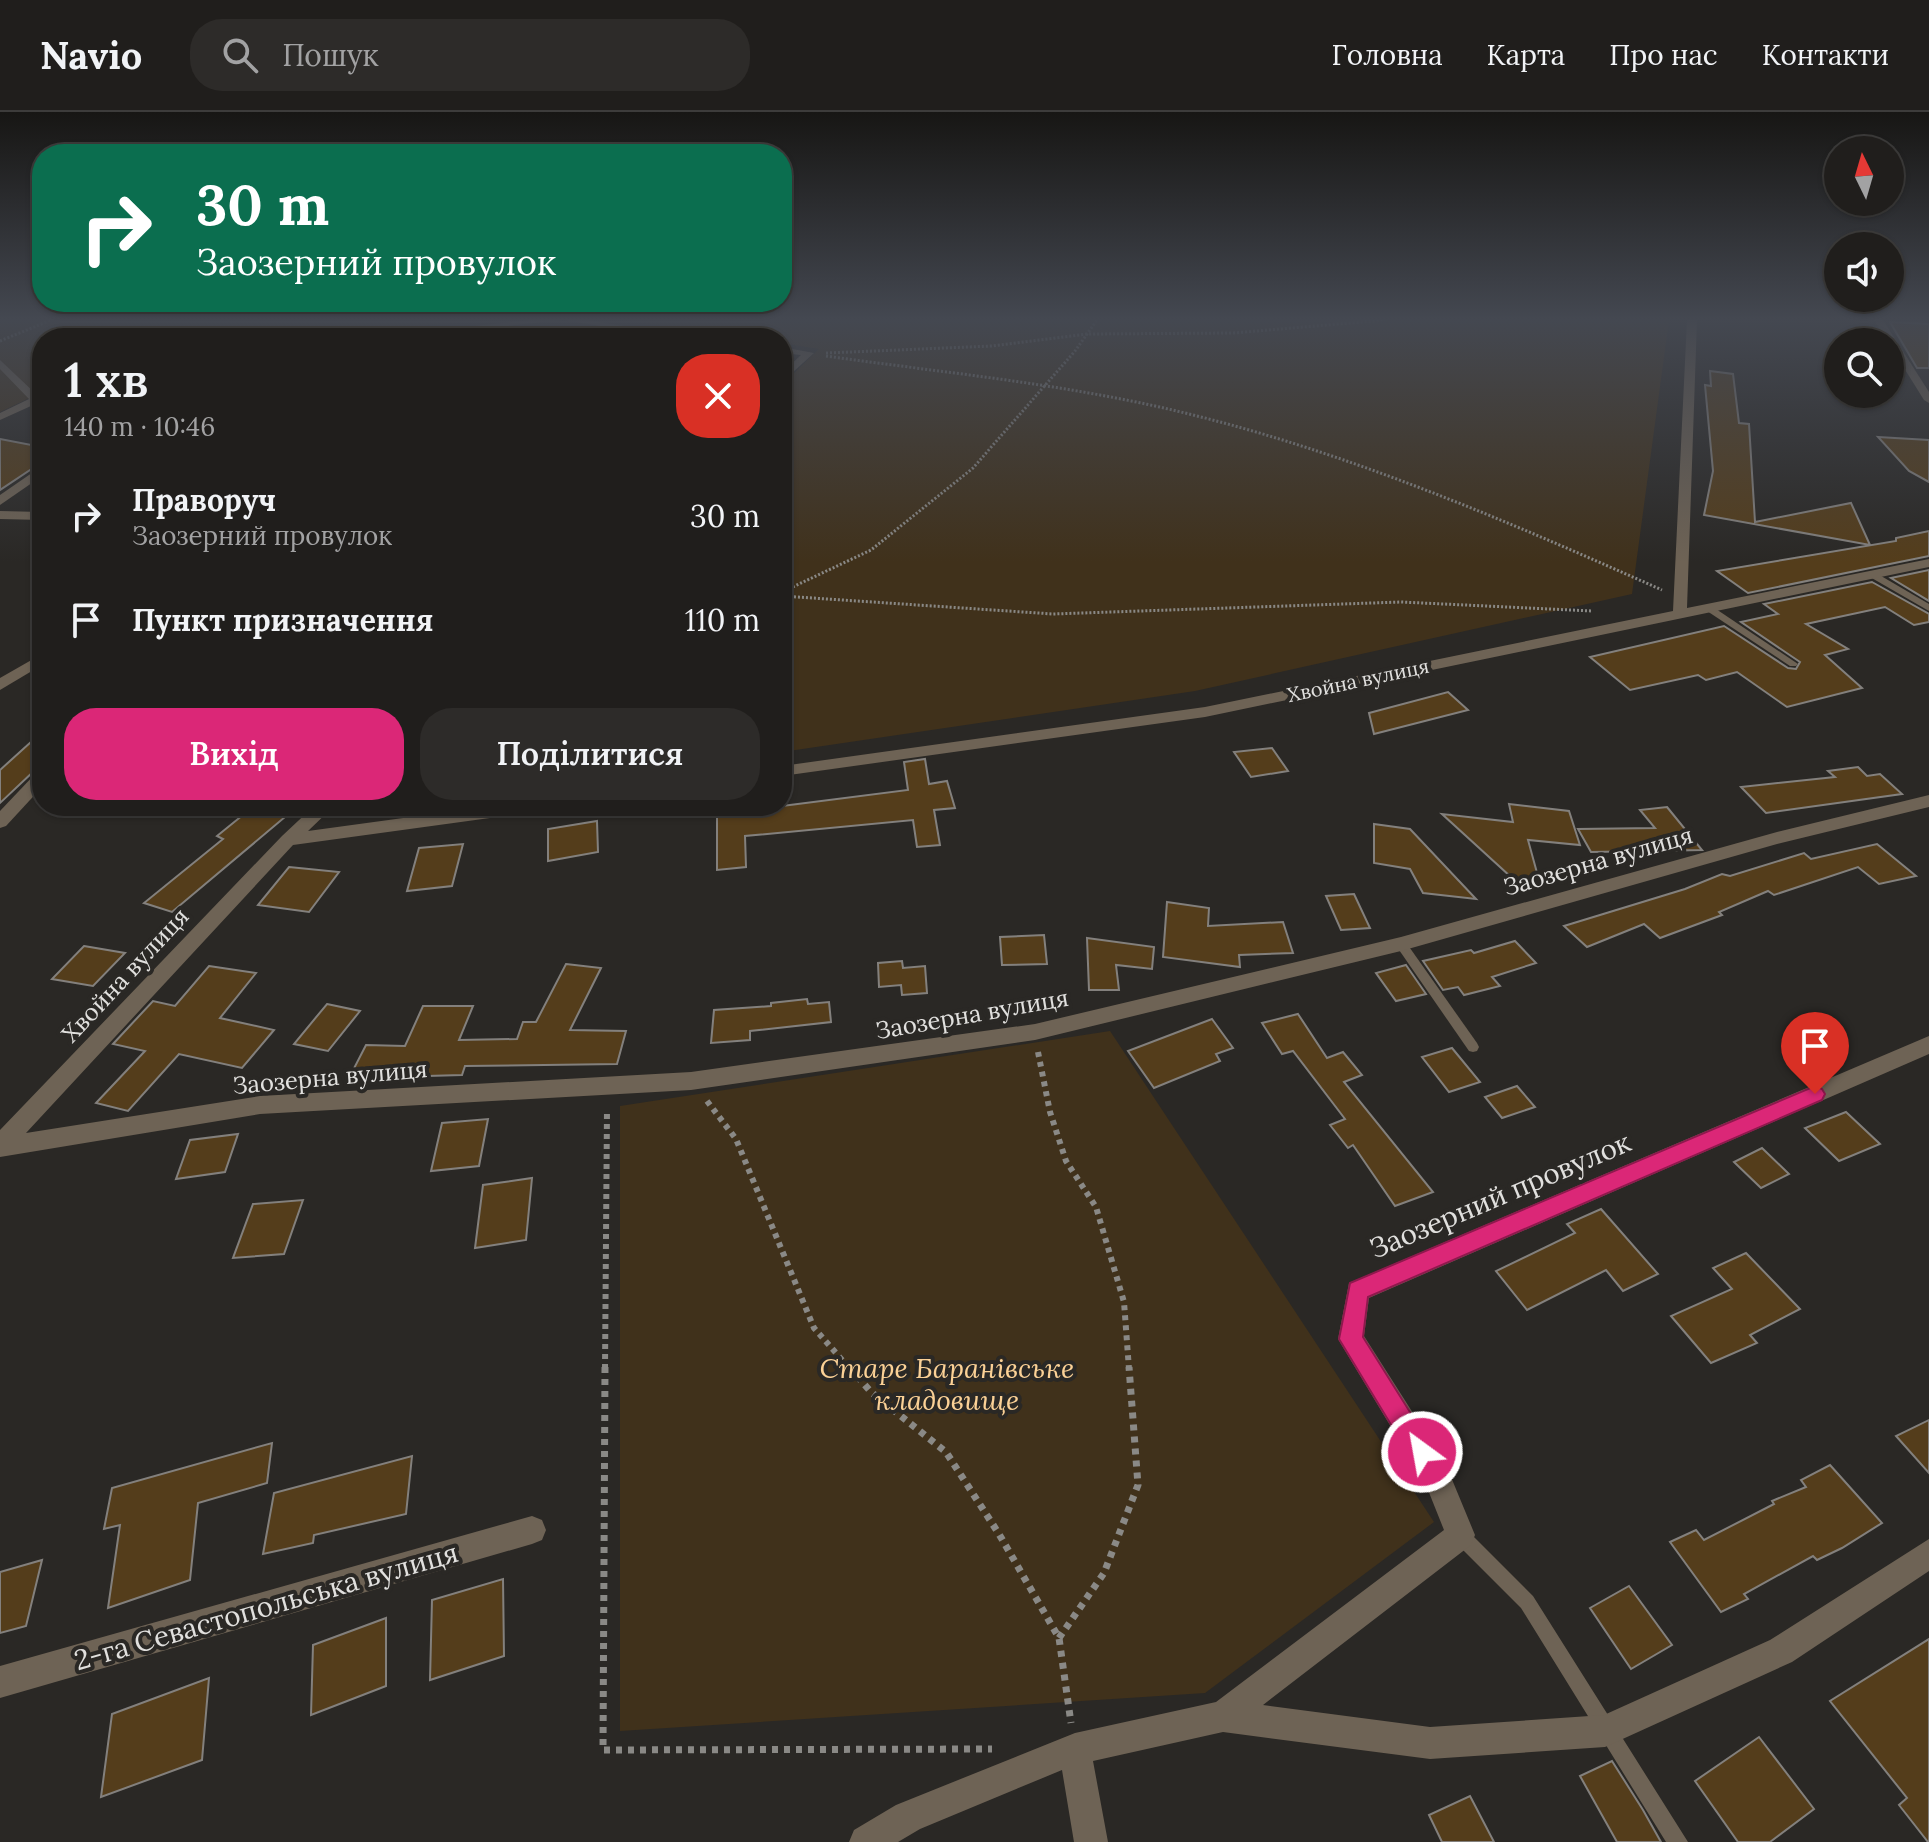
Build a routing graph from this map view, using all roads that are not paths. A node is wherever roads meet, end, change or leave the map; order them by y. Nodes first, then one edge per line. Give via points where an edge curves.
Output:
1 (32, 401) edge
2 (1689, 401) edge
3 (0, 417) edge
4 (32, 477) edge
5 (0, 501) edge
6 (0, 515) edge
7 (32, 516) edge
8 (1929, 563) edge
9 (1873, 575) junction
10 (1929, 608) edge
11 (1710, 609) junction
12 (1680, 615) junction
13 (32, 664) edge
14 (1793, 664) dead end
15 (0, 685) edge
16 (792, 770) edge
17 (32, 788) edge
18 (1929, 801) edge
19 (314, 816) edge
20 (461, 816) edge
21 (0, 822) edge
22 (288, 840) junction
23 (1401, 944) junction
24 (1929, 1045) edge
25 (1473, 1047) dead end
26 (0, 1146) edge
27 (532, 1530) dead end
28 (1461, 1535) junction
29 (1929, 1554) edge
30 (0, 1682) edge
31 (1223, 1716) junction
32 (1605, 1731) junction
33 (1075, 1749) junction
34 (866, 1842) edge
35 (1091, 1842) edge
36 (1678, 1842) edge

1 - 3 street
2 - 12 street
4 - 5 street
6 - 7 street
8 - 9 street, Хвойна вулиця
9 - 10 lane
9 - 11 street, Хвойна вулиця
11 - 12 street, Хвойна вулиця
11 - 14 lane
12 - 16 street, Хвойна вулиця via 1205,712
13 - 15 street
17 - 21 street
18 - 23 street, Заозерна вулиця via 1777,838
19 - 22 street, Хвойна вулиця
20 - 22 street
22 - 26 street, Хвойна вулиця
23 - 25 lane
23 - 26 street, Заозерна вулиця via 1035,1032 691,1081 260,1105
24 - 28 street, Заозерний провулок via 1358,1291 1351,1339 1436,1475
27 - 30 street, 2-га Севастопольська вулиця
28 - 31 street
28 - 32 lane via 1527,1602
29 - 32 street via 1781,1651
31 - 32 street via 1430,1743
31 - 33 street
32 - 36 lane
33 - 34 street via 908,1817
33 - 35 street

